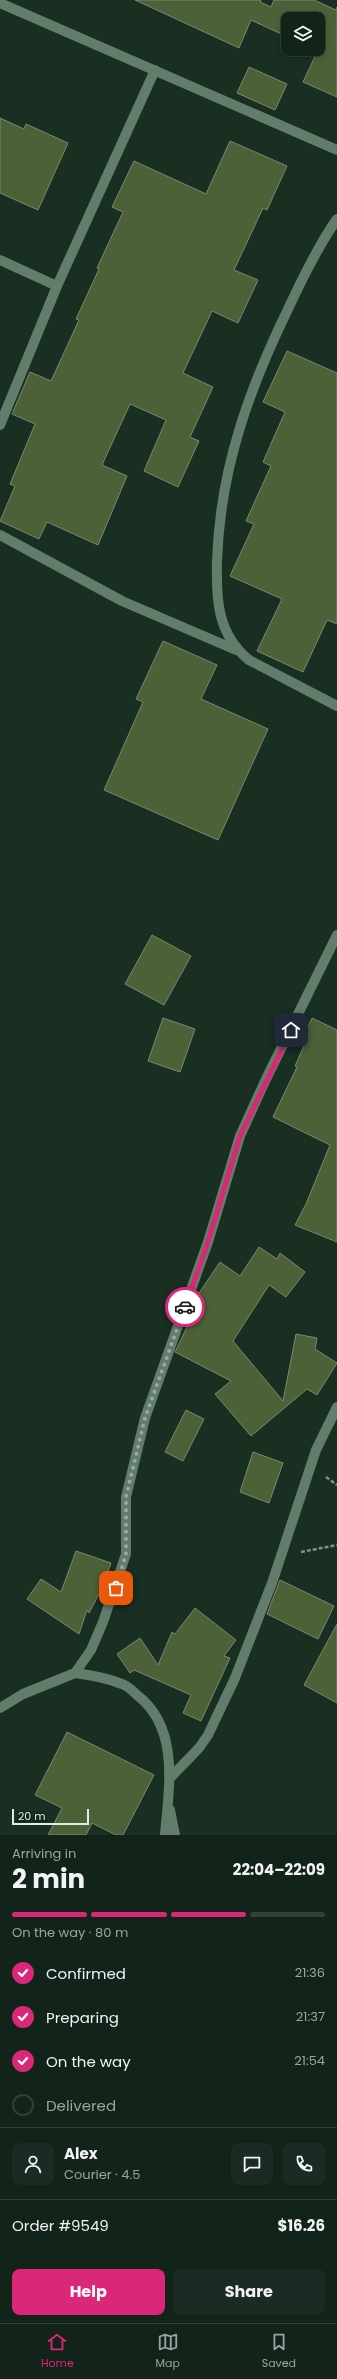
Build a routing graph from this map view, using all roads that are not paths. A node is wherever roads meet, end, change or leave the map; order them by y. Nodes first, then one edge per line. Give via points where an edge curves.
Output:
1 (0, 3) edge
2 (155, 70) junction
3 (337, 150) edge
4 (337, 219) edge
5 (0, 260) edge
6 (57, 286) junction
7 (0, 426) edge
8 (0, 535) edge
9 (236, 650) junction
10 (337, 706) edge
11 (337, 935) edge
12 (337, 1407) edge
13 (75, 1673) junction
14 (0, 1708) edge
15 (170, 1778) junction
16 (168, 1799) junction
17 (165, 1835) edge
18 (175, 1835) edge

1 - 2 street
2 - 3 street
2 - 6 street
4 - 9 street via 297,290 270,346 246,406 227,471 218,534 217,584 226,635
5 - 6 street
6 - 7 street
8 - 9 street via 122,601
9 - 10 street via 249,660
11 - 13 street via 240,1136 208,1242 145,1418 126,1497 126,1554 116,1588 91,1650
12 - 15 street via 316,1450 248,1643 217,1717 199,1748
13 - 14 street via 23,1694
13 - 15 street via 99,1676 124,1684 149,1704 166,1735
15 - 16 street
16 - 17 street
16 - 18 street

